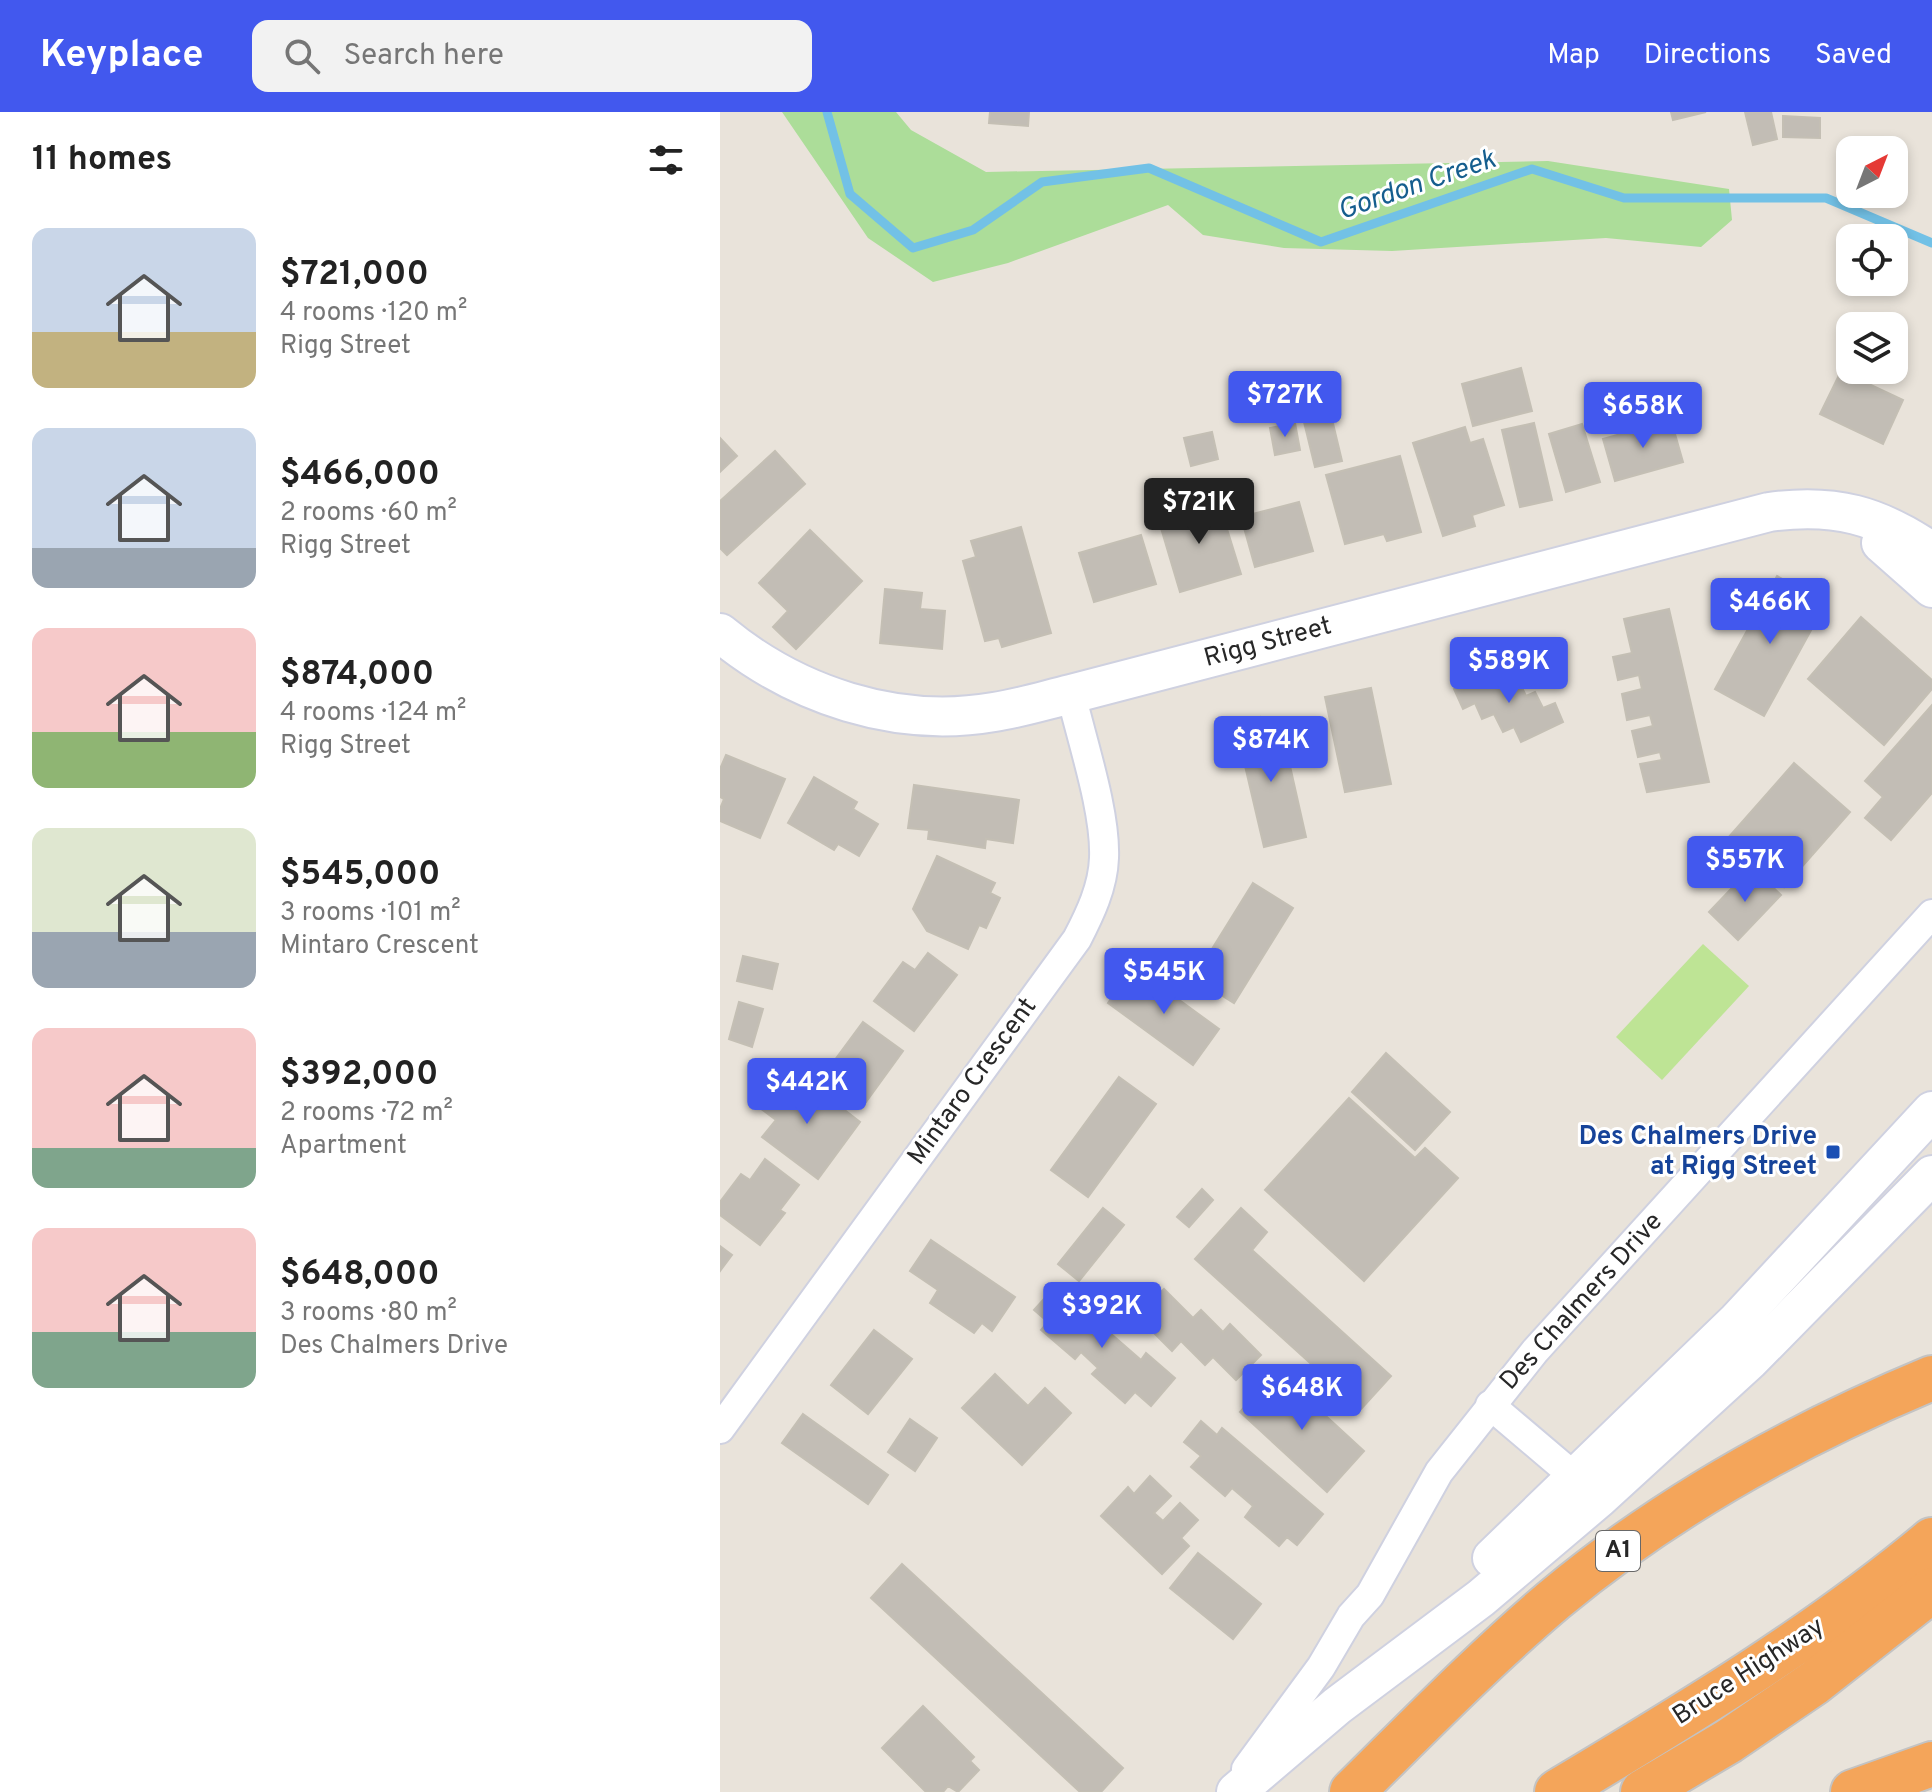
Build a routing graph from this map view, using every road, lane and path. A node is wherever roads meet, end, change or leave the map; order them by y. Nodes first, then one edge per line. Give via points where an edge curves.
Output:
1 (1827, 511) junction
2 (1932, 552) edge
3 (1932, 588) edge
4 (720, 633) edge
5 (1071, 694) junction
6 (1932, 914) edge
7 (1932, 1111) edge
8 (1932, 1175) edge
9 (1932, 1378) edge
10 (1490, 1405) junction
11 (720, 1429) edge
12 (1588, 1488) junction
13 (1932, 1540) edge
14 (1932, 1590) edge
15 (1932, 1764) edge
16 (1228, 1792) edge
17 (1236, 1792) edge
18 (1352, 1792) edge
19 (1557, 1792) edge
20 (1643, 1792) edge
21 (1853, 1792) edge

1 - 2 main road, Rigg Street via 1883,523
1 - 3 main road, Rigg Street via 1893,551
1 - 5 main road, Rigg Street via 1769,512
4 - 5 main road, Rigg Street via 767,669 807,688 890,712 992,713
5 - 11 street, Mintaro Crescent via 1104,858 1093,908 1077,939
6 - 10 street, Des Chalmers Drive
7 - 12 main road
8 - 12 main road via 1750,1360
9 - 18 highway, A1 via 1777,1449 1657,1523 1511,1638
10 - 12 street, Des Chalmers Drive
10 - 16 street, Des Chalmers Drive via 1439,1472 1374,1589
12 - 17 main road
13 - 19 highway, Bruce Highway via 1809,1635
14 - 20 highway, Bruce Highway via 1814,1683
15 - 21 highway

